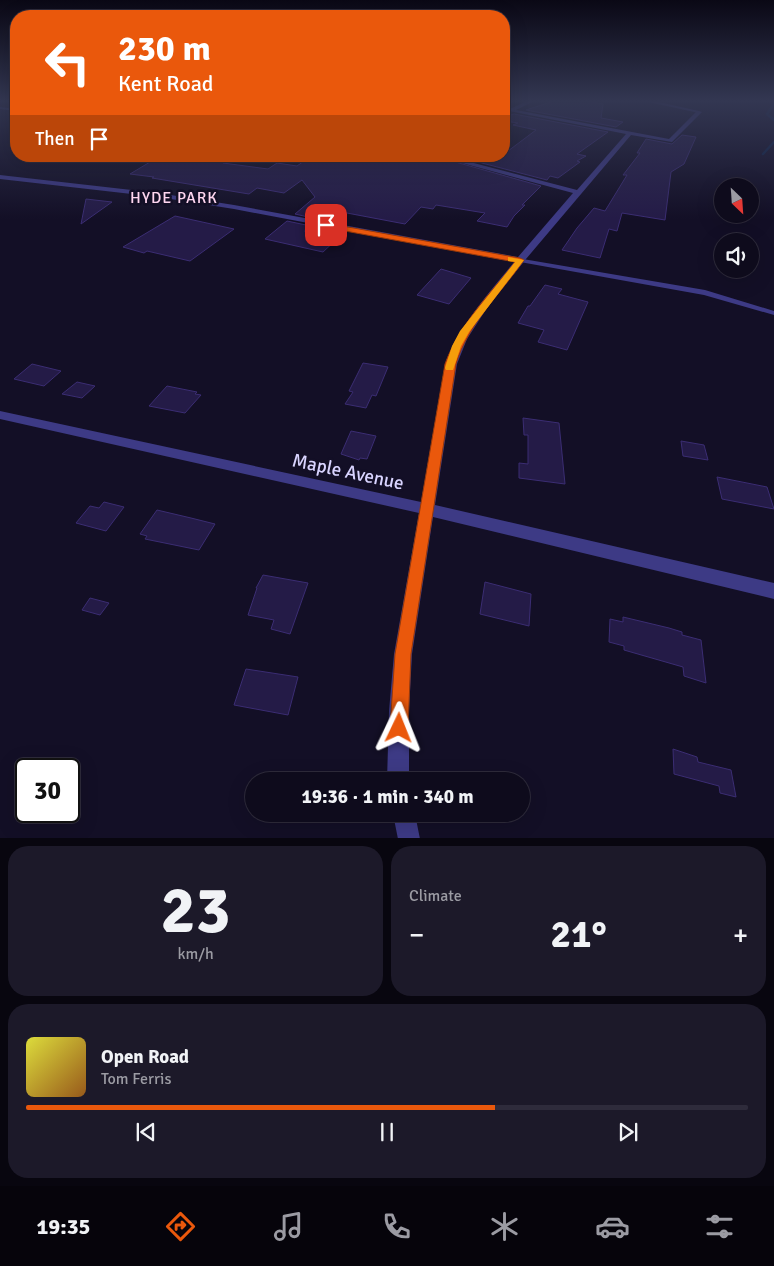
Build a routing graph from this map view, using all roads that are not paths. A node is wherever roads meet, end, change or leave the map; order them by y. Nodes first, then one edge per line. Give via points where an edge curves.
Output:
1 (624, 140) edge
2 (462, 162) edge
3 (0, 177) edge
4 (578, 192) junction
5 (520, 260) junction
6 (772, 313) dead end
7 (0, 415) edge
8 (426, 509) junction
9 (774, 591) edge
10 (398, 772) edge
11 (406, 822) edge
12 (409, 838) edge

1 - 4 street
2 - 4 street
3 - 5 street via 215,204
4 - 5 street
5 - 6 lane via 705,293
5 - 8 street via 482,308 457,346 450,364
7 - 8 street, Maple Avenue
8 - 9 street, Maple Avenue
8 - 10 street via 403,654
11 - 12 street

